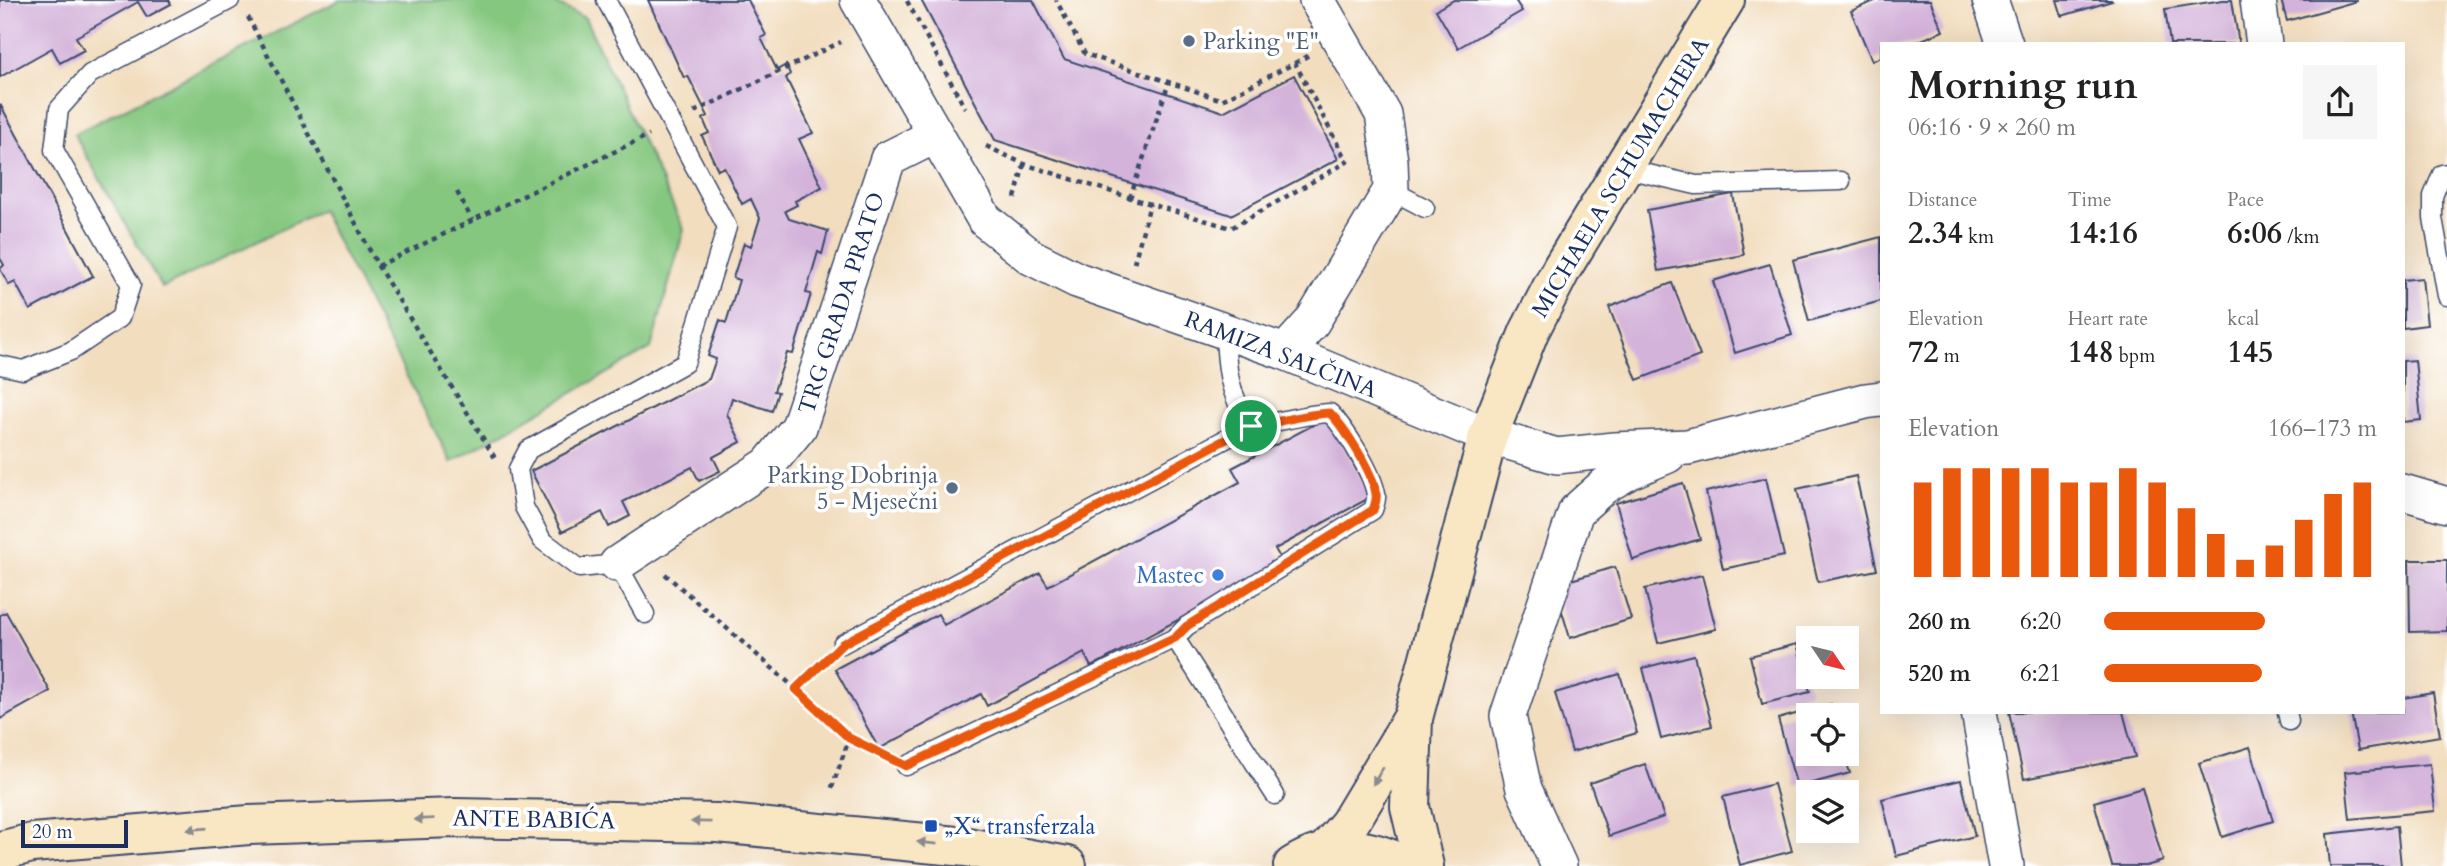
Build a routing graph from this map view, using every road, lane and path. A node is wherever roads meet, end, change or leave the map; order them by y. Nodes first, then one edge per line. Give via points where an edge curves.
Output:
1 (230, 0) edge
2 (606, 0) edge
3 (858, 0) edge
4 (1056, 0) edge
5 (1317, 0) edge
6 (1725, 0) edge
7 (1990, 0) edge
8 (2258, 0) edge
9 (907, 1) edge
10 (246, 12) dead end
11 (848, 38) dead end
12 (2004, 42) edge
13 (2264, 42) edge
14 (1169, 82) junction
15 (969, 116) dead end
16 (672, 123) junction
17 (936, 135) junction
18 (981, 137) dead end
19 (1024, 164) junction
20 (1622, 168) junction
21 (2447, 173) edge
22 (1841, 181) dead end
23 (1391, 190) junction
24 (457, 192) dead end
25 (1130, 198) junction
26 (1150, 204) junction
27 (1424, 208) dead end
28 (1012, 209) dead end
29 (472, 220) junction
30 (1134, 265) dead end
31 (378, 266) junction
32 (2447, 296) edge
33 (1225, 331) junction
34 (1285, 352) junction
35 (0, 365) edge
36 (1880, 399) edge
37 (1251, 426) junction
38 (1488, 436) junction
39 (1688, 447) junction
40 (518, 469) junction
41 (2405, 493) edge
42 (2447, 505) edge
43 (617, 564) junction
44 (662, 572) dead end
45 (645, 614) dead end
46 (1175, 638) junction
47 (842, 644) joint
48 (796, 689) junction
49 (1979, 714) edge
50 (1413, 718) junction
51 (849, 738) junction
52 (906, 766) joint
53 (831, 790) dead end
54 (1275, 795) dead end
55 (0, 850) edge
56 (1309, 859) edge
57 (1067, 866) edge
58 (1406, 866) edge
59 (1423, 866) edge
60 (1559, 866) edge
61 (2006, 866) edge

1 - 35 lane via 90,74 59,108 54,150 131,285 120,318 71,351 23,370
2 - 16 lane
3 - 17 street
4 - 14 path via 1085,54
5 - 23 street via 1382,114
6 - 20 main road, MICHAELA SCHUMACHERA
7 - 12 street
8 - 13 street
9 - 15 path
10 - 31 path
11 - 16 path
14 - 25 path
14 - 26 path via 1222,100 1295,63 1347,162 1231,228
16 - 29 path
16 - 40 lane via 727,228 685,363 528,450
17 - 33 street, RAMIZA SALČINA via 985,220 1031,257 1077,280
17 - 43 street, TRG GRADA PRATO via 888,159 799,427 768,465
18 - 19 path via 987,148
19 - 25 path
19 - 28 path
20 - 22 lane via 1696,185
20 - 38 main road, MICHAELA SCHUMACHERA via 1529,332
21 - 32 lane via 2442,174 2433,195
23 - 27 lane
23 - 34 street via 1312,322
24 - 29 path
25 - 26 path
26 - 30 path
29 - 31 path
31 - 40 path via 494,457
33 - 34 street, RAMIZA SALČINA
33 - 37 lane via 1231,390
34 - 38 street, RAMIZA SALČINA
36 - 39 street, RAMIZA SALČINA
37 - 46 lane via 1330,413 1343,426 1372,481 1377,496 1373,510 1187,626
37 - 47 lane
38 - 39 street, RAMIZA SALČINA via 1557,456
38 - 50 main road, MICHAELA SCHUMACHERA
39 - 60 street, RAMIZA SALČINA via 1630,471 1576,511 1508,716 1524,789
40 - 43 lane via 524,507 542,540 579,568
41 - 42 street
43 - 45 lane
44 - 48 path
46 - 52 lane
46 - 54 lane
47 - 48 path
48 - 51 path
49 - 61 street
50 -> 56 main road via 1349,824
50 - 59 main road via 1410,807
51 - 52 path
51 - 53 path
57 -> 55 main road, ANTE BABIĆA via 967,847 717,823 469,818 249,825
56 - 58 main road via 1354,849 1382,854

